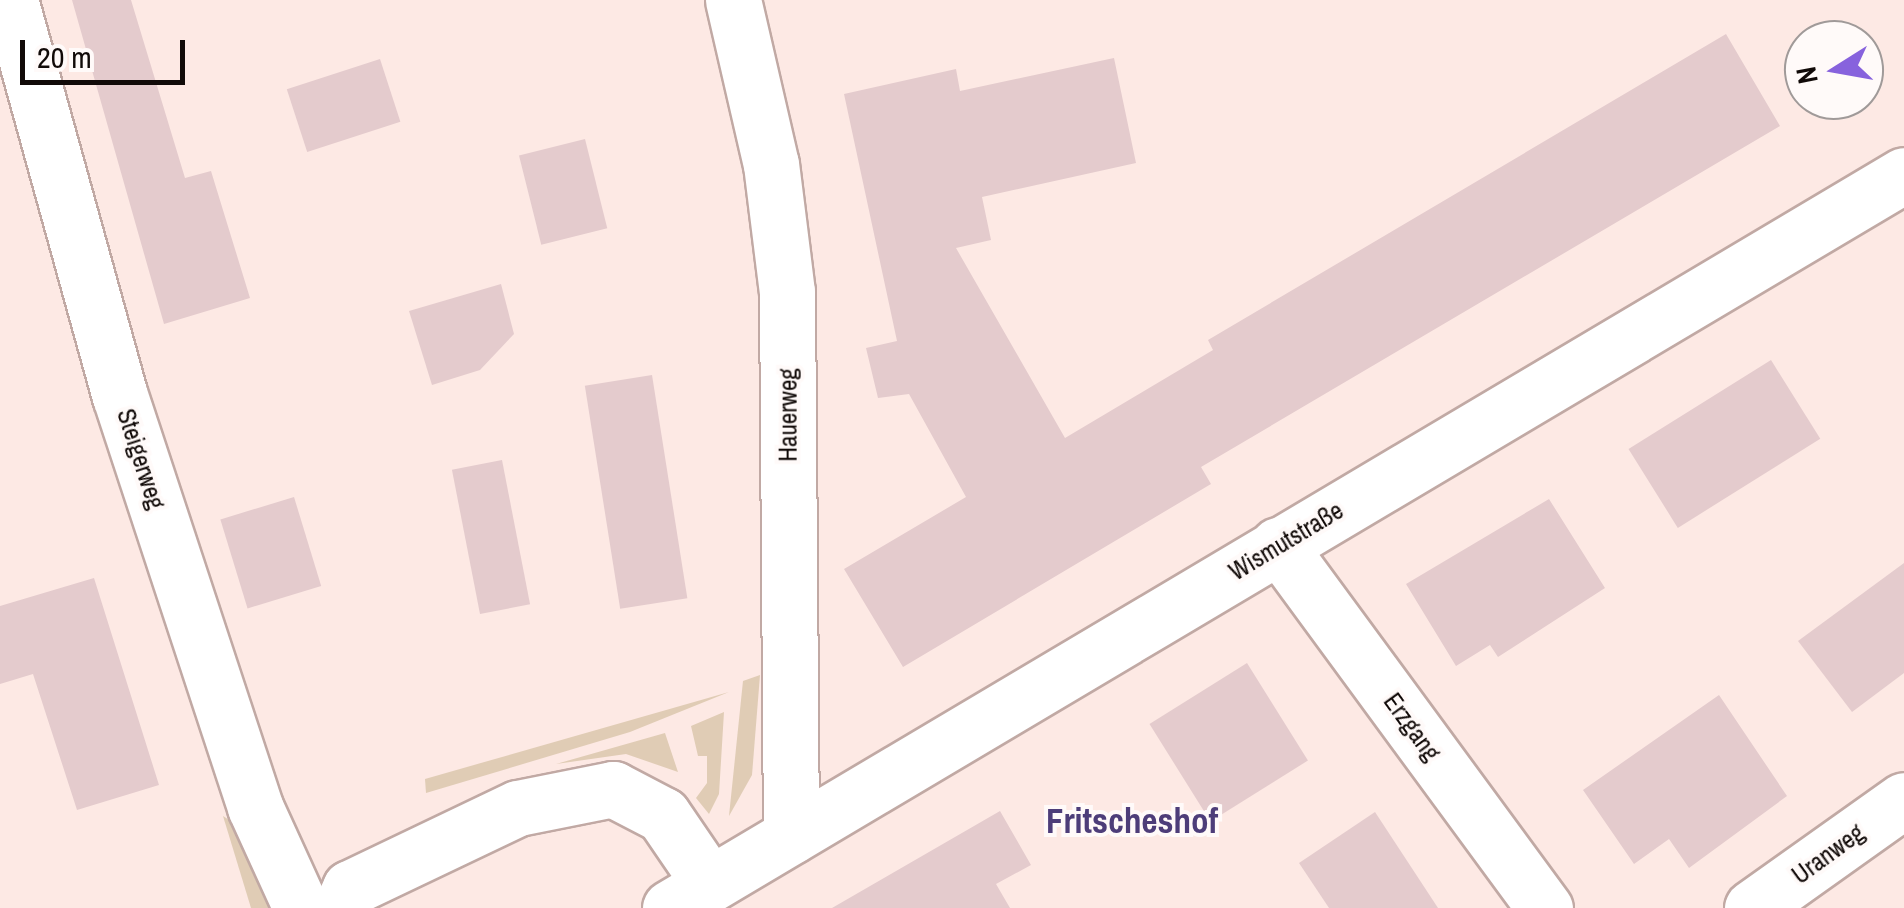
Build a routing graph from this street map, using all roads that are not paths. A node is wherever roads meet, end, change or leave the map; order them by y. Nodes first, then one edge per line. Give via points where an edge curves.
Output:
1 (10, 0) edge
2 (733, 0) edge
3 (1904, 175) edge
4 (1278, 546) junction
5 (1904, 800) edge
6 (791, 836) junction
7 (690, 896) edge
8 (301, 908) edge
9 (340, 908) edge
10 (1545, 908) edge
11 (1752, 908) edge

1 - 8 street, Steigerweg via 126,415 255,807
2 - 6 street, Hauerweg via 771,164 787,292
3 - 4 street, Wismutstraße
4 - 6 street, Wismutstraße
4 - 10 street, Erzgang
5 - 11 street, Uranweg
6 - 7 street, Wismutstraße
7 - 9 street via 662,816 614,789 518,808 350,888

